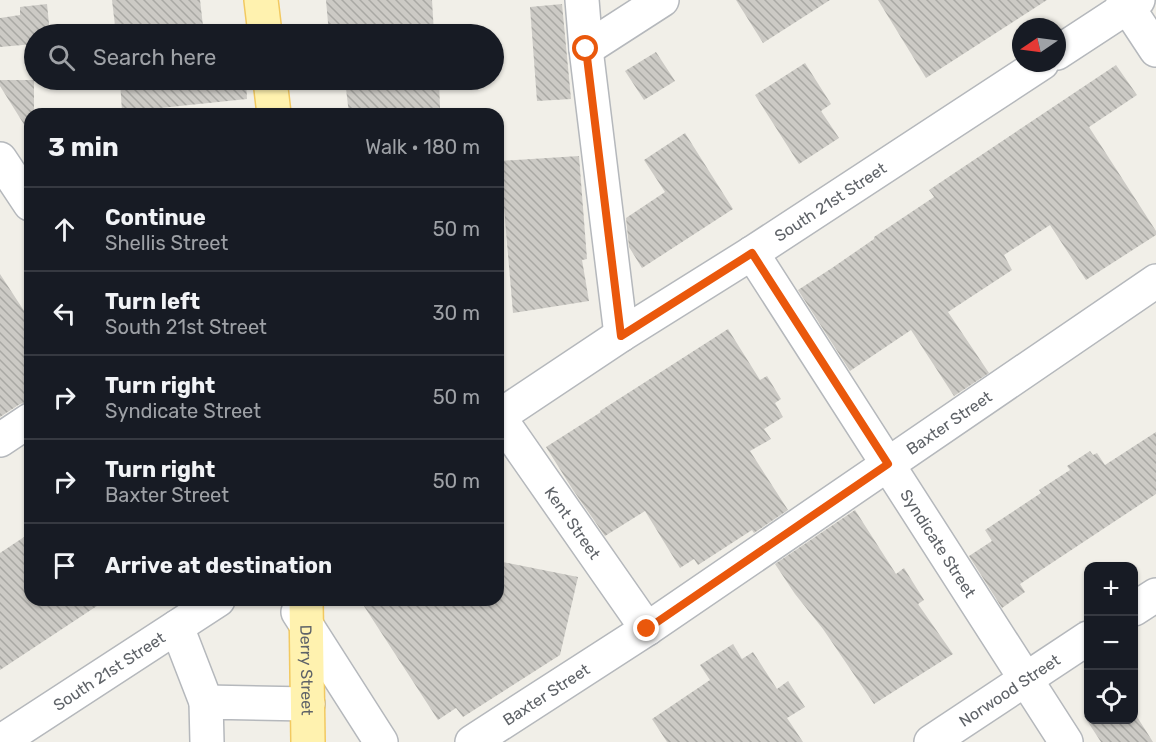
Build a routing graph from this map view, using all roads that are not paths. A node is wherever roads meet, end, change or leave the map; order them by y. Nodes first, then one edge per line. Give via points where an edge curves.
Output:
1 (261, 0) edge
2 (582, 0) edge
3 (662, 0) edge
4 (1130, 2) edge
5 (264, 24) edge
6 (1066, 47) edge
7 (586, 49) junction
8 (1156, 50) edge
9 (1028, 72) edge
10 (271, 90) edge
11 (273, 108) edge
12 (0, 159) edge
13 (24, 195) edge
14 (752, 253) junction
15 (1156, 281) edge
16 (621, 336) junction
17 (504, 413) edge
18 (24, 424) edge
19 (504, 426) edge
20 (0, 440) edge
21 (888, 464) junction
22 (1156, 595) edge
23 (209, 606) edge
24 (1138, 606) edge
25 (301, 608) edge
26 (177, 627) junction
27 (647, 629) junction
28 (1084, 641) edge
29 (1026, 679) junction
30 (206, 702) junction
31 (308, 704) junction
32 (0, 742) edge
33 (207, 742) edge
34 (308, 742) edge
35 (381, 742) edge
36 (472, 742) edge
37 (931, 742) edge
38 (1066, 742) edge

1 - 5 main road
2 - 7 street
3 - 7 street
4 - 6 street
4 - 8 street
7 - 16 street
9 - 14 street, South 21st Street
10 - 11 main road
12 - 13 street
14 - 16 street, South 21st Street
14 - 21 street, Syndicate Street
15 - 21 street, Baxter Street
16 - 17 street, South 21st Street
18 - 20 street
19 - 27 street, Kent Street
21 - 27 street, Baxter Street
21 - 29 street, Syndicate Street
22 - 24 street
23 - 26 street, South 21st Street
25 - 31 main road, Derry Street
25 - 35 street
26 - 30 street
26 - 32 street, South 21st Street
27 - 36 street, Baxter Street
28 - 29 street, Norwood Street
29 - 37 street, Norwood Street
29 - 38 street, Syndicate Street
30 - 31 street
30 - 33 street
31 - 34 main road, Derry Street

